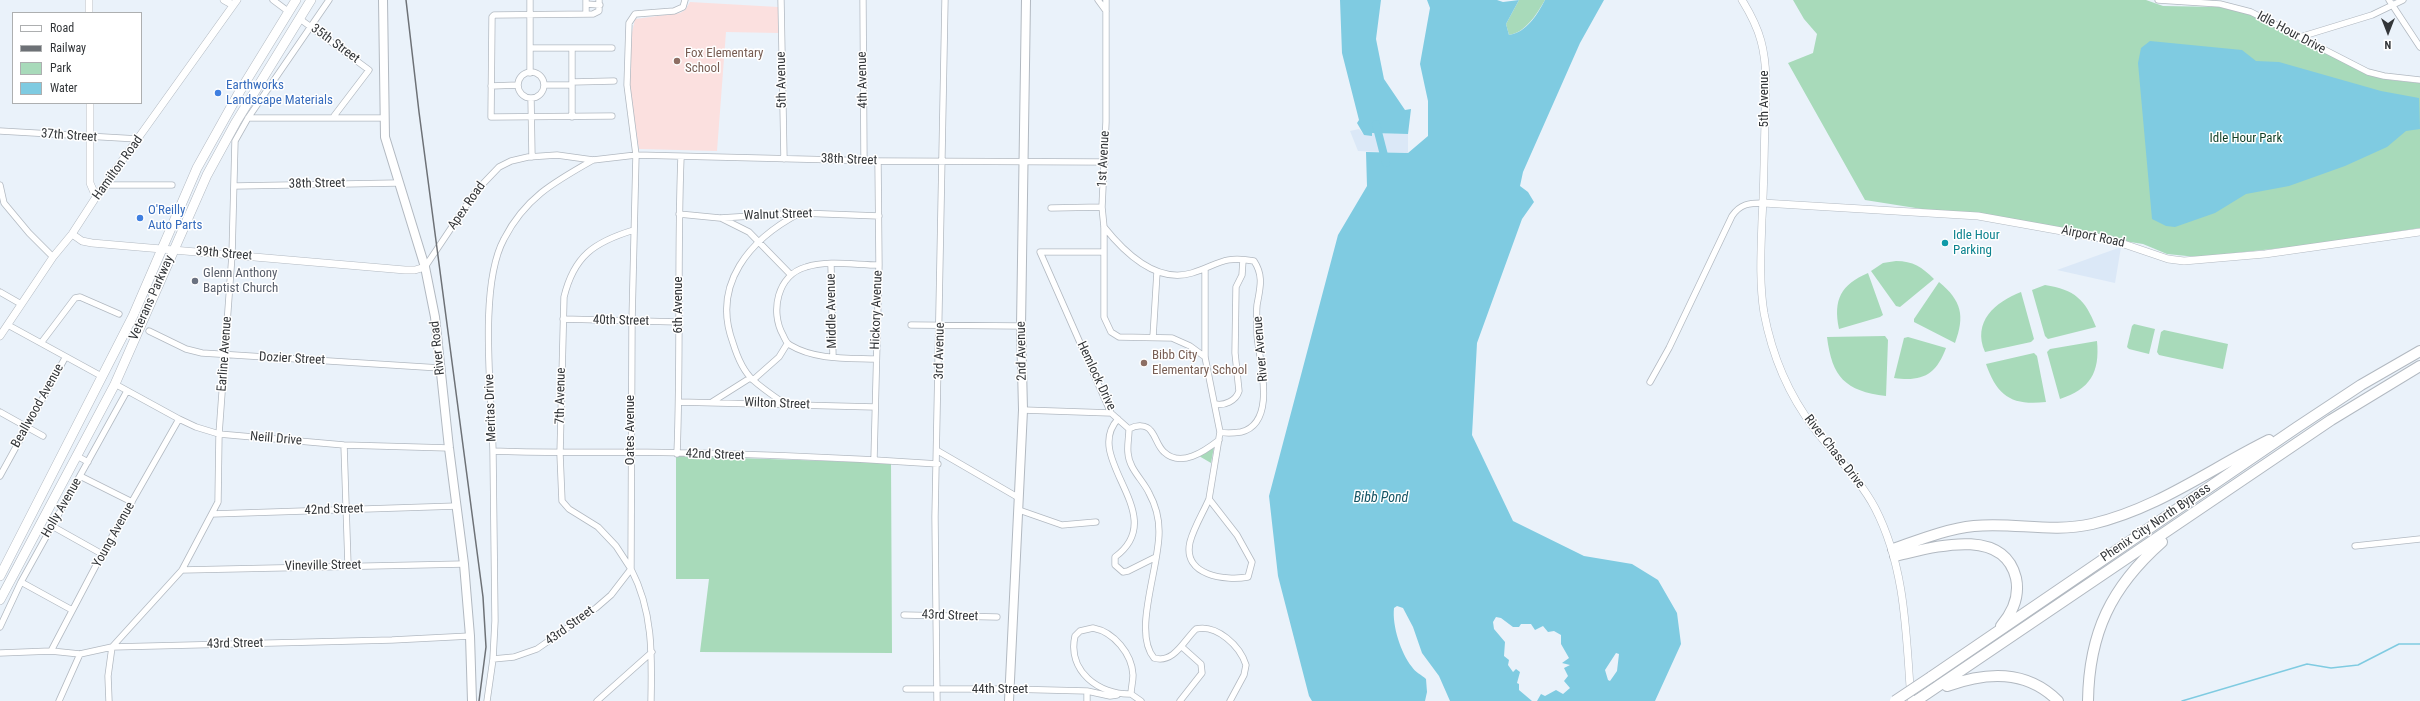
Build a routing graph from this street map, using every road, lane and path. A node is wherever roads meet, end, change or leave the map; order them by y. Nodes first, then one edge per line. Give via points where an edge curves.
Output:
1 (89, 0) edge
2 (224, 0) edge
3 (273, 0) edge
4 (296, 0) edge
5 (311, 0) edge
6 (329, 0) edge
7 (383, 0) edge
8 (530, 0) edge
9 (685, 0) edge
10 (781, 0) edge
11 (863, 0) edge
12 (945, 0) edge
13 (1026, 0) edge
14 (1098, 0) edge
15 (1106, 0) edge
16 (1742, 0) edge
17 (2158, 0) edge
18 (2389, 0) edge
19 (2403, 0) edge
20 (2178, 1) edge
21 (586, 2) edge
22 (600, 2) edge
23 (235, 3) edge
24 (2394, 6) junction
25 (89, 12) edge
26 (289, 12) junction
27 (1106, 12) junction
28 (530, 14) junction
29 (586, 14) junction
30 (300, 19) junction
31 (311, 27) junction
32 (2300, 37) junction
33 (2420, 47) edge
34 (530, 48) junction
35 (572, 48) junction
36 (612, 48) dead end
37 (530, 72) junction
38 (2420, 80) edge
39 (614, 81) dead end
40 (572, 83) junction
41 (544, 85) junction
42 (491, 86) junction
43 (518, 86) junction
44 (531, 98) junction
45 (90, 104) edge
46 (334, 116) junction
47 (612, 116) dead end
48 (531, 117) junction
49 (572, 117) junction
50 (248, 118) junction
51 (384, 118) junction
52 (0, 131) edge
53 (90, 138) junction
54 (138, 139) junction
55 (636, 155) junction
56 (532, 157) junction
57 (682, 157) junction
58 (784, 159) junction
59 (593, 160) junction
60 (864, 160) junction
61 (878, 161) junction
62 (943, 162) junction
63 (1024, 162) junction
64 (1105, 162) junction
65 (398, 183) junction
66 (0, 185) edge
67 (106, 185) junction
68 (172, 185) dead end
69 (235, 186) junction
70 (96, 197) junction
71 (1763, 203) junction
72 (2, 204) edge
73 (1102, 207) junction
74 (1051, 208) dead end
75 (800, 213) junction
76 (679, 214) junction
77 (878, 216) junction
78 (720, 218) junction
79 (1104, 227) junction
80 (634, 230) junction
81 (2420, 232) edge
82 (72, 234) junction
83 (758, 240) junction
84 (161, 249) junction
85 (174, 250) junction
86 (1103, 252) junction
87 (232, 255) junction
88 (53, 257) junction
89 (1243, 260) junction
90 (831, 265) junction
91 (879, 265) junction
92 (426, 267) junction
93 (1205, 268) junction
94 (1157, 272) junction
95 (791, 275) junction
96 (0, 292) edge
97 (21, 304) junction
98 (119, 314) dead end
99 (563, 319) junction
100 (632, 320) junction
101 (679, 322) junction
102 (8, 325) junction
103 (911, 325) dead end
104 (940, 326) junction
105 (1021, 326) junction
106 (149, 331) dead end
107 (0, 336) edge
108 (1153, 337) junction
109 (41, 343) junction
110 (787, 344) junction
111 (2420, 351) edge
112 (224, 355) junction
113 (833, 357) junction
114 (65, 358) junction
115 (1205, 358) junction
116 (876, 359) junction
117 (2420, 366) edge
118 (440, 368) junction
119 (103, 377) junction
120 (753, 380) junction
121 (1650, 382) dead end
122 (115, 384) junction
123 (127, 390) junction
124 (679, 402) junction
125 (712, 402) junction
126 (785, 404) junction
127 (1215, 404) junction
128 (875, 407) junction
129 (1023, 410) junction
130 (0, 412) edge
131 (1111, 413) junction
132 (179, 419) junction
133 (1118, 419) junction
134 (27, 427) junction
135 (2296, 428) junction
136 (1129, 429) junction
137 (1220, 432) junction
138 (219, 434) junction
139 (43, 436) dead end
140 (1219, 440) junction
141 (344, 445) junction
142 (449, 448) junction
143 (493, 451) junction
144 (938, 451) junction
145 (631, 452) junction
146 (560, 454) junction
147 (677, 454) junction
148 (77, 456) junction
149 (874, 459) junction
150 (88, 462) junction
151 (938, 464) junction
152 (0, 476) edge
153 (80, 476) junction
154 (1019, 498) junction
155 (1208, 499) junction
156 (2213, 500) junction
157 (132, 502) junction
158 (457, 506) junction
159 (346, 510) junction
160 (1019, 510) junction
161 (212, 514) junction
162 (1096, 522) dead end
163 (52, 526) junction
164 (2420, 539) edge
165 (2355, 546) dead end
166 (1894, 552) junction
167 (102, 554) junction
168 (1156, 557) junction
169 (464, 564) junction
170 (348, 565) junction
171 (631, 568) junction
172 (182, 570) junction
173 (0, 576) edge
174 (21, 582) junction
175 (0, 600) edge
176 (72, 610) junction
177 (904, 615) dead end
178 (938, 615) junction
179 (997, 618) dead end
180 (0, 627) edge
181 (1993, 635) junction
182 (470, 636) junction
183 (112, 647) junction
184 (1182, 647) junction
185 (51, 651) junction
186 (652, 652) junction
187 (0, 653) edge
188 (80, 654) junction
189 (493, 659) junction
190 (906, 689) dead end
191 (1008, 689) junction
192 (937, 690) junction
193 (1087, 692) junction
194 (1932, 692) junction
195 (1117, 694) junction
196 (1131, 694) junction
197 (59, 701) edge
198 (109, 701) edge
199 (472, 701) edge
200 (487, 701) edge
201 (597, 701) edge
202 (651, 701) edge
203 (937, 701) edge
204 (1008, 701) edge
205 (1087, 701) edge
206 (1141, 701) edge
207 (1180, 701) edge
208 (1230, 701) edge
209 (1895, 701) edge
210 (1911, 701) edge
211 (1916, 701) edge
212 (2058, 701) edge
213 (2088, 701) edge

1 - 25 street
2 - 23 street
3 - 26 street
4 - 26 main road, Veterans Parkway
5 - 30 main road, Veterans Parkway
6 - 31 street, Earline Avenue
7 - 51 main road, River Road
8 - 28 street
9 - 55 street via 683,7 674,11 635,14 629,23 627,86
10 - 58 street, 5th Avenue
11 - 60 street, 4th Avenue
12 - 62 street, 3rd Avenue
13 - 63 main road, 2nd Avenue
14 - 27 street
15 - 27 street, 1st Avenue
16 - 71 street, 5th Avenue via 1756,25 1764,57 1766,89
17 - 20 street, Idle Hour Drive
18 - 24 street
19 - 24 street
20 - 32 street, Idle Hour Drive via 2236,7 2267,18
21 - 22 street
21 - 29 street
22 - 29 street via 597,13
23 - 54 street, Hamilton Road
24 - 32 street
24 - 33 street
26 - 84 main road, Veterans Parkway via 240,91 197,168
27 - 64 street, 1st Avenue
28 - 29 street
28 - 34 street
28 - 42 street via 492,17
30 - 31 street, 35th Street
30 - 85 main road, Veterans Parkway via 221,148
31 - 46 street, 35th Street via 369,70
31 - 50 street, Earline Avenue
32 - 38 street, Idle Hour Drive via 2368,72
34 - 35 street
34 - 37 street
35 - 36 street
35 - 40 street
37 - 41 street via 540,75
37 - 43 street via 521,78
39 - 40 street
40 - 41 street
40 - 49 street
41 - 44 street via 540,95
42 - 43 street
42 - 48 street via 491,118
43 - 44 street via 521,94
44 - 48 street
45 - 53 street
46 - 50 street
46 - 51 street
47 - 49 street
48 - 49 street
48 - 56 street
50 - 69 street, Earline Avenue via 235,141
51 - 65 main road, River Road via 385,137
52 - 53 street, 37th Street
53 - 54 street, 37th Street
53 - 70 street via 90,183
54 - 67 street, Hamilton Road
55 - 57 street, 38th Street
55 - 59 street, 38th Street
55 - 80 street, Oates Avenue
56 - 59 street, Apex Road via 557,155
56 - 92 street, Apex Road via 511,161 491,174 476,191
57 - 58 street, 38th Street
57 - 76 street, 6th Avenue
58 - 60 street, 38th Street
59 - 143 street, Meritas Drive via 548,185 524,208 503,239 492,273 490,301
60 - 61 street, 38th Street
61 - 62 street, 38th Street
61 - 77 street, Hickory Avenue
62 - 63 street, 38th Street
62 - 104 street, 3rd Avenue
63 - 64 street, 38th Street
63 - 105 main road, 2nd Avenue
64 - 73 street, 1st Avenue
65 - 69 street, 38th Street
65 - 92 main road, River Road
66 - 72 street
67 - 68 street
67 - 70 street, Hamilton Road
69 - 87 street, Earline Avenue
70 - 82 street, Hamilton Road
71 - 81 street, Airport Road via 1978,216 2112,240 2168,259 2184,261 2265,254
71 - 121 street via 1737,208
71 - 166 street, River Chase Drive via 1761,279 1764,311 1771,343 1782,374 1796,402 1856,479 1874,507
72 - 88 street
73 - 74 street
73 - 79 street, 1st Avenue
75 - 77 street, Walnut Street
75 - 78 street, Walnut Street
75 - 83 street
76 - 78 street, Walnut Street
76 - 101 street, 6th Avenue
77 - 91 street, Hickory Avenue
78 - 83 street via 749,232
79 - 86 street, 1st Avenue
79 - 94 street via 1123,248
80 - 99 street, 7th Avenue via 612,236 595,245 578,262 569,277 564,297
80 - 100 street, Oates Avenue
82 - 84 street, 39th Street via 82,241 92,243
82 - 88 street, Hamilton Road
83 - 95 street
83 - 120 street via 738,266 731,282 727,328 738,358
84 - 85 street, 39th Street
84 - 119 main road, Veterans Parkway via 134,316
85 - 87 street, 39th Street
85 - 122 main road, Veterans Parkway
86 - 108 street, 1st Avenue via 1104,317 1111,332 1124,339
86 - 131 street, Hemlock Drive via 1040,252
87 - 92 street, 39th Street via 405,270
87 - 112 street, Earline Avenue
88 - 97 street, Hamilton Road
89 - 93 street via 1224,260
89 - 127 street via 1242,275 1236,287 1235,353 1239,391 1232,401 1221,405
89 - 137 street, River Avenue via 1254,261 1262,283 1257,306 1257,335 1264,394 1255,424 1248,430 1226,434
90 - 91 street
90 - 95 street via 804,267
90 - 113 street, Middle Avenue
91 - 116 street, Hickory Avenue
92 - 118 main road, River Road via 436,317
93 - 94 street via 1190,274
93 - 115 street
94 - 108 street
95 - 110 street via 780,290 776,302 777,320
96 - 97 street
97 - 102 street, Hamilton Road
98 - 109 street via 80,297 75,298
99 - 100 street, 40th Street
99 - 146 street, 7th Avenue
100 - 101 street, 40th Street
100 - 145 street, Oates Avenue
101 - 124 street, 6th Avenue
102 - 107 street, Hamilton Road
102 - 109 street
103 - 104 street
104 - 105 street
104 - 144 street, 3rd Avenue
105 - 129 main road, 2nd Avenue
106 - 112 street, Dozier Street via 186,349
108 - 115 street via 1172,338 1190,346
109 - 114 street
110 - 113 street via 799,350
110 - 120 street via 779,357
111 - 135 highway, Phenix City North Bypass via 2361,385
112 - 118 street, Dozier Street
112 - 138 street, Earline Avenue
113 - 116 street
114 - 119 street
114 - 134 street, Beallwood Avenue
115 - 127 street
116 - 128 street, Hickory Avenue
117 - 156 highway, Phenix City North Bypass via 2354,405
118 - 142 main road, River Road
119 - 173 main road, Veterans Parkway
120 - 125 street via 750,378
120 - 126 street
122 - 123 street, Neill Drive
122 - 148 main road, Veterans Parkway
123 - 132 street, Neill Drive
123 - 150 street, Holly Avenue
124 - 125 street, Wilton Street
124 - 147 street, 6th Avenue
125 - 126 street, Wilton Street
126 - 128 street, Wilton Street
127 - 137 street
128 - 149 street, Hickory Avenue
129 - 131 street
129 - 154 main road, 2nd Avenue
130 - 134 street
131 - 133 street, Hemlock Drive
132 - 138 street, Neill Drive
132 - 157 street, Young Avenue
133 - 136 street, Hemlock Drive
133 - 168 street via 1110,428 1109,438 1115,470 1128,495 1135,527 1131,542 1115,557 1115,565 1123,572 1128,572
134 - 139 street
134 - 152 street, Beallwood Avenue
135 - 166 highway via 2254,447 2151,504 2116,518 2054,528 1975,526 1949,531
135 - 181 highway, Phenix City North Bypass
136 - 140 street via 1135,426 1146,427 1152,431 1164,452 1176,458 1188,458 1203,453
136 - 168 street via 1128,454 1136,475 1149,492 1156,511 1159,530
137 - 140 street
138 - 141 street, Neill Drive
138 - 161 street, Earline Avenue via 219,494
140 - 155 street
141 - 142 street, Neill Drive
141 - 159 street
142 - 158 main road, River Road
143 - 146 street, 42nd Street
143 - 189 street, Meritas Drive
144 - 151 street, 3rd Avenue
144 - 154 street
145 - 146 street, 42nd Street
145 - 147 street, 42nd Street
145 - 171 street, Oates Avenue
146 - 171 street, 7th Avenue via 562,502 598,527 616,546
147 - 149 street, 42nd Street
148 - 150 street
148 - 175 main road, Veterans Parkway
149 - 151 street, 42nd Street
150 - 153 street, Holly Avenue
151 - 178 street, 3rd Avenue via 935,517
153 - 157 street
153 - 163 street, Holly Avenue
154 - 160 main road, 2nd Avenue
155 - 155 street via 1190,543 1191,557 1196,567 1207,574 1224,578 1248,577 1252,562 1238,535
156 - 194 highway, Phenix City North Bypass
156 - 213 highway via 2145,557 2121,585 2096,636 2089,672
157 - 167 street, Young Avenue
158 - 159 street, 42nd Street
158 - 169 main road, River Road
159 - 161 street, 42nd Street
159 - 170 street
160 - 162 street via 1062,525
160 - 191 main road, 2nd Avenue
161 - 172 street, Earline Avenue
163 - 167 street
163 - 174 street, Holly Avenue
164 - 165 street
166 - 181 highway via 1958,543 1984,547 2001,555 2013,570 2017,591 2012,611
166 - 210 street, River Chase Drive via 1903,601
167 - 176 street, Young Avenue
168 - 184 street via 1144,636 1152,655 1159,660 1166,659
169 - 170 street, Vineville Street
169 - 182 main road, River Road
170 - 172 street, Vineville Street
171 - 186 street, Oates Avenue via 646,603
171 - 189 street, 43rd Street via 611,595 537,650 514,657
172 - 183 street, Earline Avenue
174 - 176 street
174 - 180 street, Holly Avenue
176 - 185 street, Young Avenue
177 - 178 street, 43rd Street
178 - 179 street, 43rd Street
178 - 192 street, 3rd Avenue
181 - 209 highway, Phenix City North Bypass, bridge
182 - 183 street, 43rd Street
182 - 199 main road, River Road
183 - 188 street, 43rd Street
183 - 198 street via 108,676
184 - 207 street via 1201,664 1202,673
184 - 208 street via 1196,629 1208,627 1238,650 1246,665 1244,675
185 - 187 street, 43rd Street
185 - 188 street, 43rd Street
186 - 201 street
186 - 202 street, Oates Avenue
188 - 197 street
189 - 200 street, Meritas Drive
190 - 192 street, 44th Street
191 - 192 street, 44th Street
191 - 193 street, 44th Street
191 - 204 main road, 2nd Avenue
192 - 203 street, 3rd Avenue
193 - 195 street, 44th Street via 1110,696
193 - 205 street
194 - 211 highway, Phenix City North Bypass
194 - 212 highway via 1967,679 1998,674 2047,690
195 - 196 street, 44th Street
195 - 196 street via 1090,682 1082,674 1074,651 1075,636 1080,631 1093,628 1101,630 1121,645 1132,666
196 - 206 street

